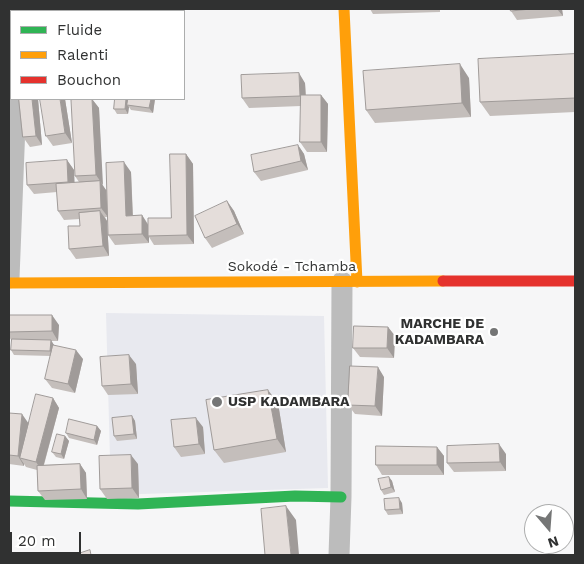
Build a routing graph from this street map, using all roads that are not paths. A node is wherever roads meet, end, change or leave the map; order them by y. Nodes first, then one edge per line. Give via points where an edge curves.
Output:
1 (344, 9) edge
2 (16, 100) edge
3 (9, 278) edge
4 (575, 281) edge
5 (350, 282) junction
6 (9, 283) edge
7 (341, 497) junction
8 (9, 501) edge
9 (339, 555) edge

1 - 5 street
2 - 3 street
4 - 5 street, Sokodé - Tchamba
5 - 6 street, Sokodé - Tchamba
5 - 7 street
7 - 8 street via 295,496 138,504
7 - 9 street

